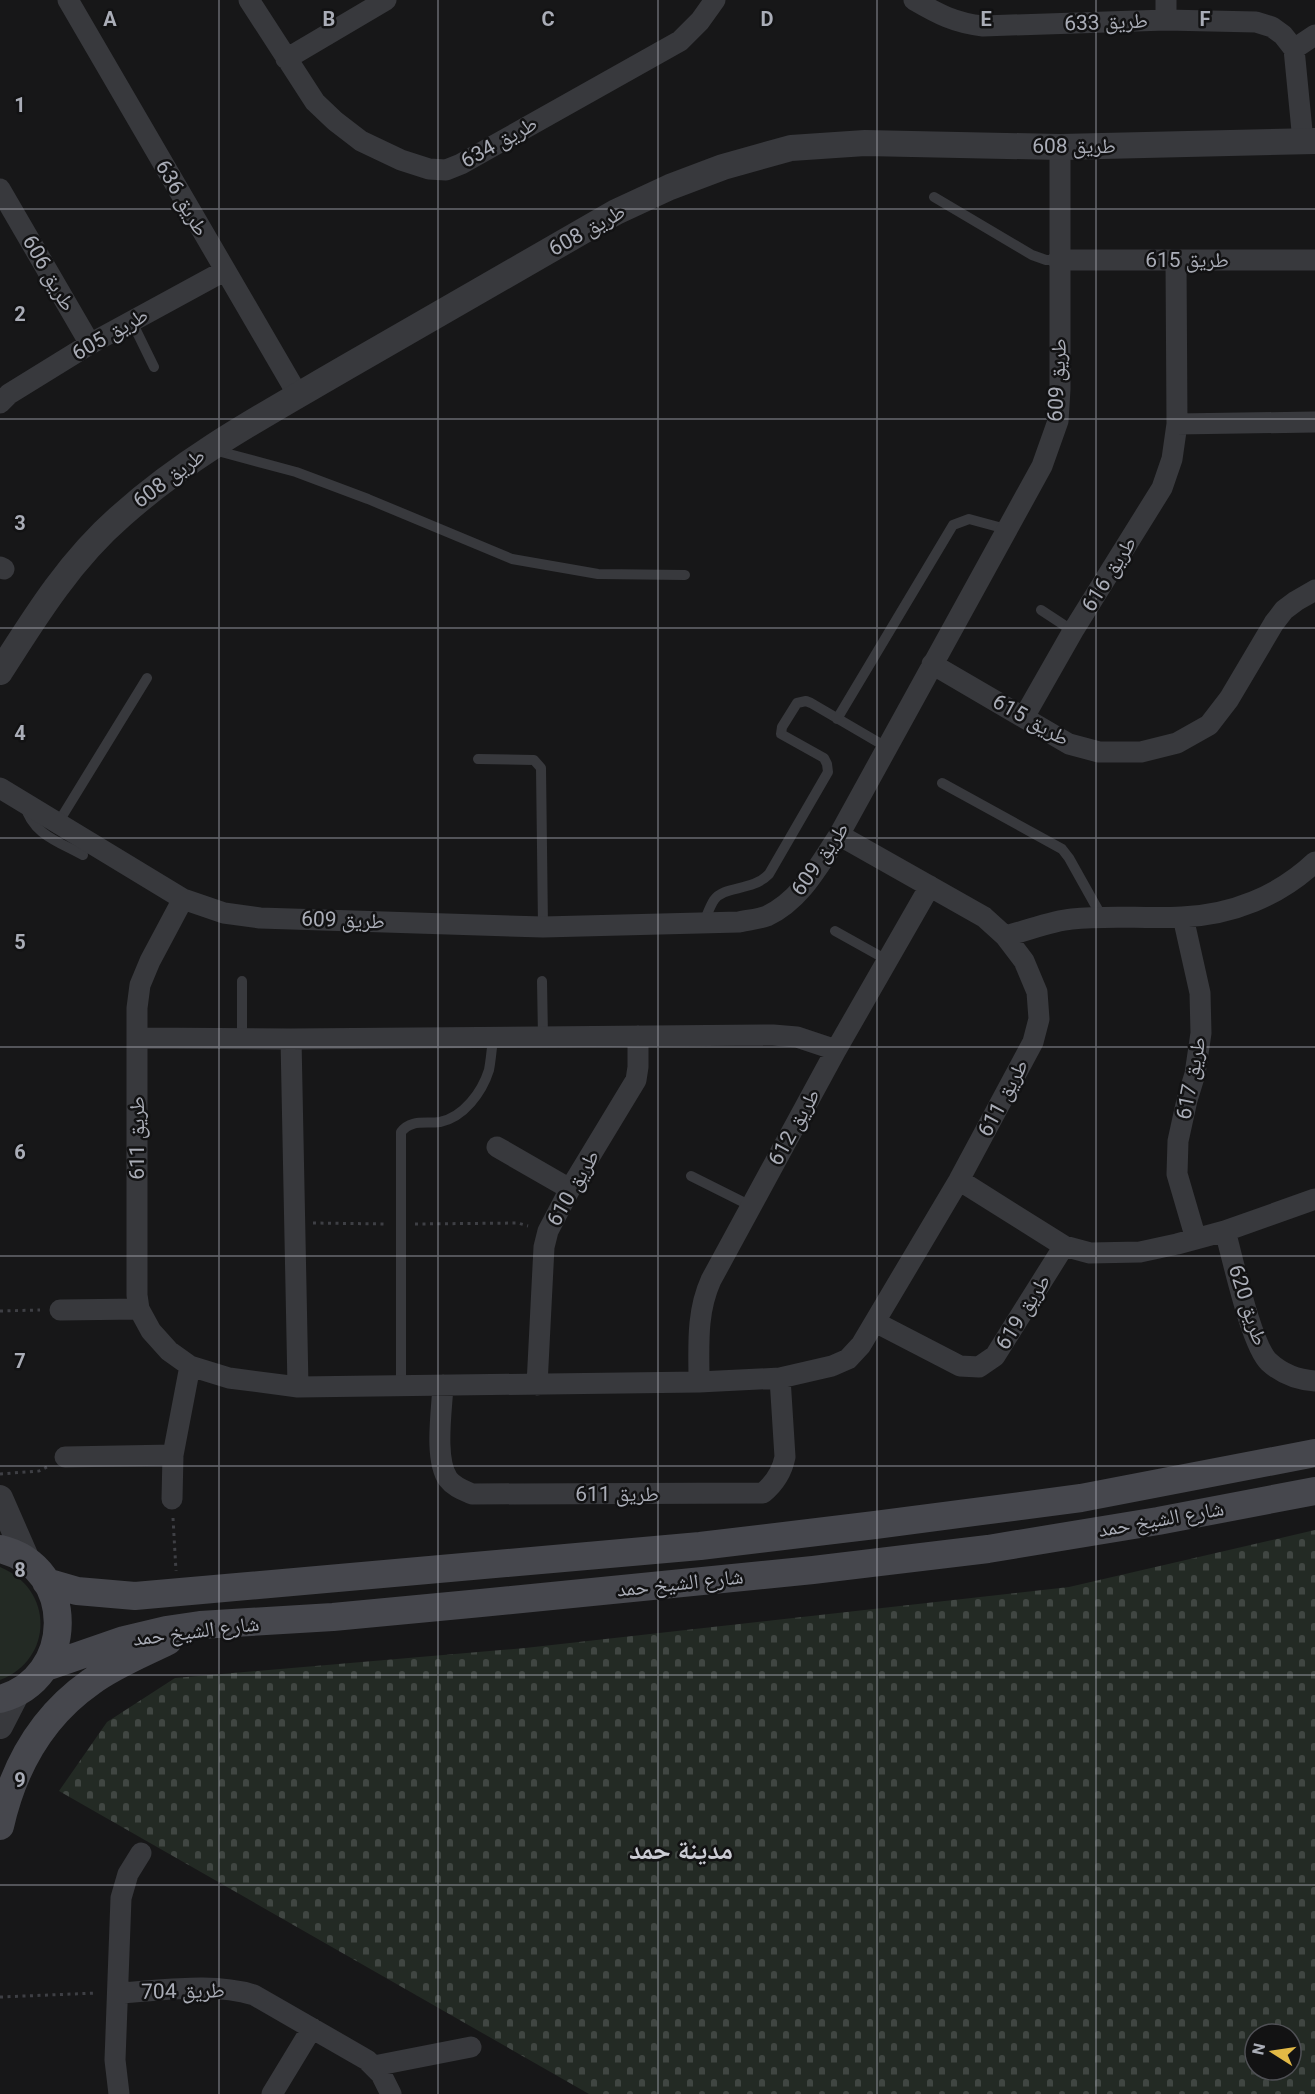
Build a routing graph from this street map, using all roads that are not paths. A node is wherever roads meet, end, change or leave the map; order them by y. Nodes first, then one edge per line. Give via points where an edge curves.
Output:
1 (68, 0) edge
2 (249, 0) edge
3 (386, 0) edge
4 (715, 0) edge
5 (914, 0) edge
6 (1166, 10) edge
7 (1315, 35) edge
8 (1294, 49) junction
9 (286, 59) junction
10 (1309, 141) edge
11 (1060, 147) junction
12 (934, 197) dead end
13 (2, 199) edge
14 (1058, 260) junction
15 (1176, 260) junction
16 (1315, 260) edge
17 (224, 271) junction
18 (132, 321) junction
19 (90, 344) junction
20 (154, 367) dead end
21 (298, 395) junction
22 (0, 403) edge
23 (1315, 422) edge
24 (1177, 424) junction
25 (208, 449) junction
26 (1006, 529) junction
27 (685, 575) dead end
28 (1315, 590) edge
29 (1041, 610) dead end
30 (1073, 631) junction
31 (932, 664) junction
32 (0, 672) edge
33 (147, 678) dead end
34 (1024, 717) junction
35 (837, 719) junction
36 (888, 747) junction
37 (478, 759) dead end
38 (942, 783) dead end
39 (0, 788) edge
40 (24, 802) junction
41 (58, 823) junction
42 (839, 835) junction
43 (83, 855) dead end
44 (1315, 862) edge
45 (930, 886) junction
46 (183, 899) junction
47 (1183, 917) junction
48 (1102, 918) junction
49 (704, 922) junction
50 (543, 927) junction
51 (835, 931) dead end
52 (1005, 936) junction
53 (887, 960) junction
54 (242, 981) dead end
55 (542, 981) dead end
56 (638, 1036) junction
57 (493, 1037) junction
58 (543, 1037) junction
59 (137, 1038) junction
60 (242, 1038) junction
61 (291, 1039) junction
62 (836, 1050) junction
63 (497, 1147) dead end
64 (691, 1176) dead end
65 (959, 1180) junction
66 (570, 1189) junction
67 (1315, 1199) edge
68 (751, 1206) junction
69 (1225, 1231) junction
70 (1196, 1239) junction
71 (1064, 1246) junction
72 (138, 1309) junction
73 (60, 1310) road end
74 (875, 1322) junction
75 (190, 1366) junction
76 (780, 1378) junction
77 (1315, 1381) edge
78 (699, 1382) junction
79 (443, 1385) junction
80 (537, 1385) junction
81 (401, 1386) junction
82 (298, 1388) junction
83 (1315, 1453) edge
84 (173, 1455) junction
85 (64, 1457) road end
86 (1315, 1491) edge
87 (0, 1498) edge
88 (172, 1499) road end
89 (0, 1549) edge
90 (37, 1572) junction
91 (200, 1625) junction
92 (46, 1667) junction
93 (8, 1696) edge
94 (0, 1726) edge
95 (0, 1826) edge
96 (141, 1853) dead end
97 (118, 1993) junction
98 (312, 2028) junction
99 (471, 2047) dead end
100 (374, 2066) junction
101 (119, 2094) edge
102 (272, 2094) edge
103 (391, 2094) edge

1 - 17 street, طريق 636
2 - 9 street, طريق 634
3 - 9 street
4 - 9 street, طريق 634 via 680,41 446,170 401,160 361,141 315,102
5 - 6 street, طريق 633 via 963,24 983,26
6 - 8 street, طريق 633 via 1256,22 1272,27
7 - 8 street
8 - 10 street
10 - 11 street, طريق 608
11 - 14 street, طريق 609
11 - 21 street, طريق 608 via 865,143 791,148 723,168 616,212
12 - 14 lane via 1032,255
13 - 19 street, طريق 606
14 - 15 street, طريق 615
14 - 26 street, طريق 609 via 1058,421 1042,466
15 - 16 street, طريق 615
15 - 24 street, طريق 616
17 - 18 street, طريق 605
17 - 21 street, طريق 636
18 - 19 street, طريق 605
18 - 20 lane
19 - 22 street, طريق 605
21 - 25 street, طريق 608
23 - 24 street
24 - 30 street, طريق 616 via 1172,459 1161,488
25 - 27 lane via 296,472 512,559 598,574
25 - 32 street, طريق 608 via 121,516 78,559 40,608
26 - 31 street, طريق 609
26 - 35 lane via 969,519 953,525
28 - 34 street, طريق 615 via 1284,610 1209,725 1177,743 1142,752 1100,752 1069,744
29 - 30 lane
30 - 34 street, طريق 616
31 - 34 street, طريق 615
31 - 36 street, طريق 609
33 - 41 lane
35 - 36 lane
35 - 49 lane via 806,700 794,706 781,734 824,758 828,772 769,874 756,885 719,895
36 - 42 street, طريق 609
37 - 50 lane via 534,760 541,768
38 - 48 lane via 1062,849
39 - 40 street, طريق 609
40 - 41 street, طريق 609
40 - 43 lane via 37,829
41 - 46 street, طريق 609
42 - 45 street, طريق 611
42 - 49 street, طريق 609 via 804,887 788,903 765,917
44 - 47 street via 1300,877 1263,899 1223,912
45 - 52 street, طريق 611 via 984,917
45 - 53 street, طريق 612
46 - 50 street, طريق 609 via 224,913 260,918
46 - 59 street, طريق 611 via 140,985
47 - 48 street
47 - 70 street, طريق 617 via 1200,993 1201,1033 1178,1141 1177,1174
48 - 52 street via 1070,919
49 - 50 street, طريق 609
51 - 53 lane
52 - 65 street, طريق 611 via 1024,962 1037,992 1039,1019 1034,1042
53 - 62 street, طريق 612
54 - 60 lane
55 - 58 lane
56 - 58 street
56 - 62 street via 773,1035 797,1037
56 - 66 street, طريق 610 via 636,1080
57 - 58 street
57 - 61 street
57 - 81 lane via 488,1072 469,1106 456,1116 440,1122 411,1124 401,1132
59 - 60 street
59 - 72 street, طريق 611
60 - 61 street
61 - 82 street
62 - 68 street, طريق 612
63 - 66 street
64 - 68 lane
65 - 71 street
65 - 74 street, طريق 611
66 - 80 street, طريق 610 via 544,1247
67 - 69 street
68 - 78 street, طريق 612 via 703,1297
69 - 70 street
69 - 77 street, طريق 620 via 1254,1337 1268,1361 1302,1381
70 - 71 street via 1140,1252 1090,1253
71 - 74 street, طريق 619 via 995,1356 979,1367 960,1366
72 - 73 street
72 - 75 street, طريق 611 via 169,1351
74 - 76 street, طريق 611 via 848,1359
75 - 82 street, طريق 611 via 229,1378
75 - 84 street
76 - 78 street, طريق 611
76 - 79 street, طريق 611 via 785,1457 783,1468 763,1493 472,1494 459,1489 448,1478 440,1462
78 - 80 street, طريق 611
79 - 80 street, طريق 611
79 - 81 street, طريق 611
81 - 82 street, طريق 611
83 - 90 main road, شارع الشيخ حمد via 1081,1498 700,1546 135,1596 77,1591
84 - 85 street
84 - 88 street
86 - 91 main road, شارع الشيخ حمد via 988,1549 459,1605
87 - 90 street
89 - 90 main road, شارع الشيخ حمد via 17,1555
90 - 92 main road via 57,1610 55,1647
91 - 92 main road, شارع الشيخ حمد via 124,1640
91 - 95 main road via 108,1670 58,1709 21,1761
92 - 93 main road via 30,1685
93 - 94 street
96 - 97 street, طريق 704 via 120,1898
97 - 98 street, طريق 704 via 212,1988 240,1991
97 - 101 street, طريق 704 via 115,2060
98 - 100 street, طريق 704
98 - 102 street
99 - 100 street
100 - 103 street, طريق 704

